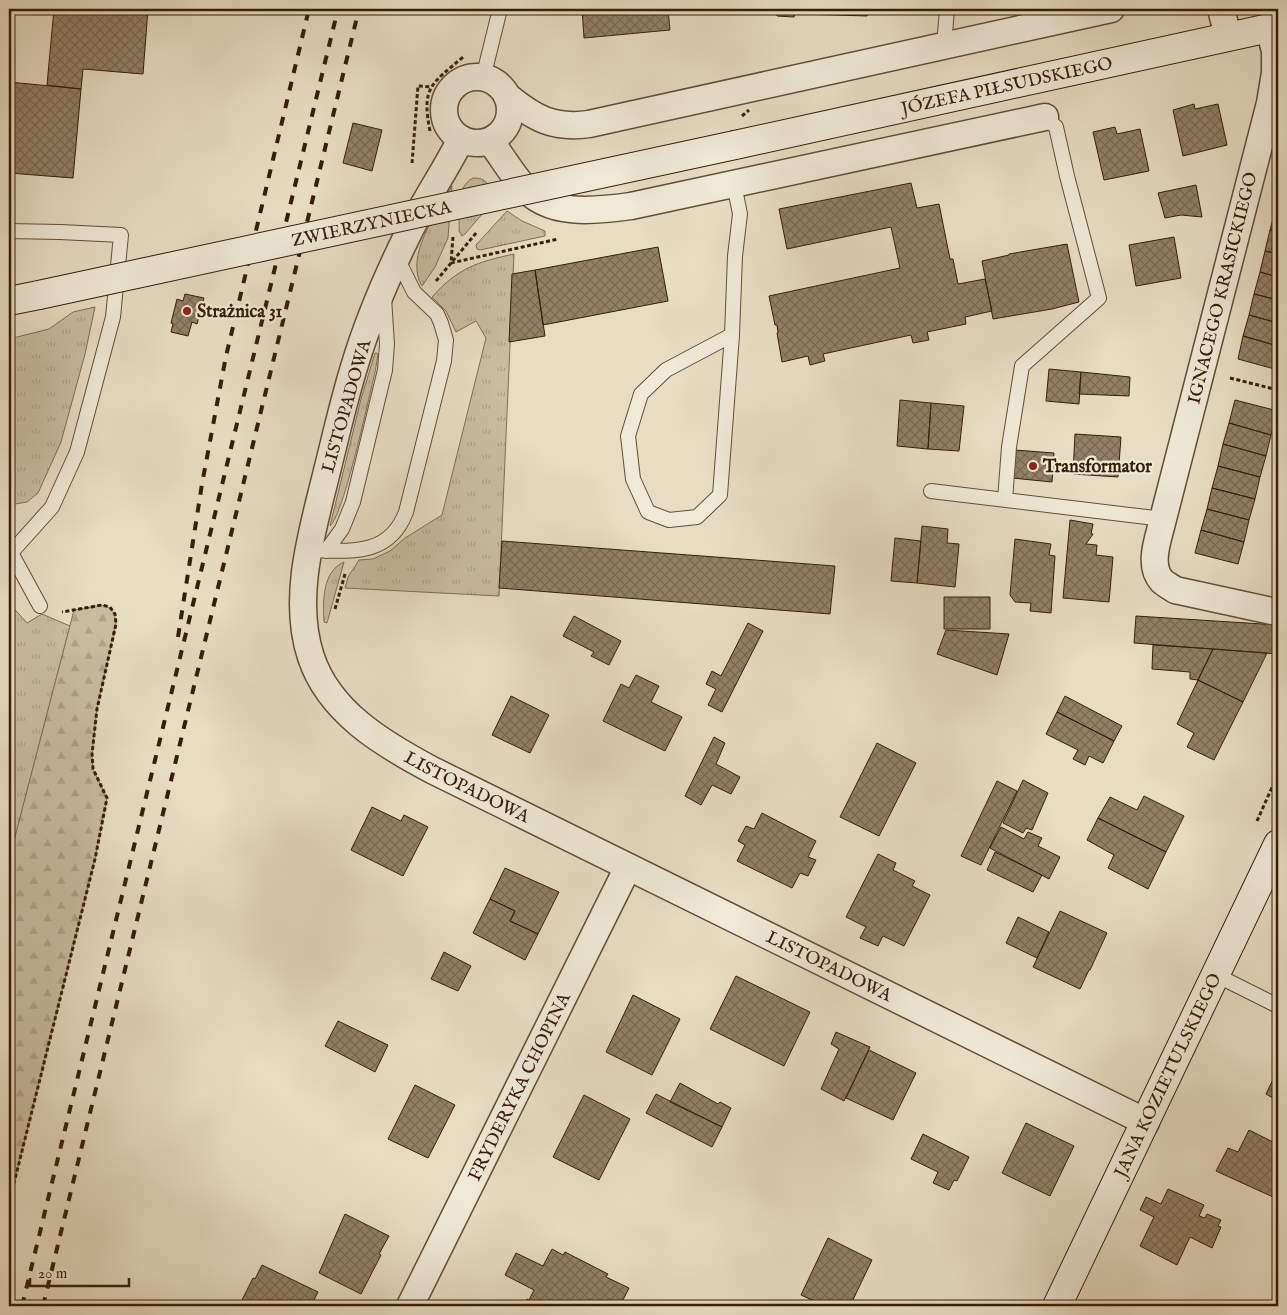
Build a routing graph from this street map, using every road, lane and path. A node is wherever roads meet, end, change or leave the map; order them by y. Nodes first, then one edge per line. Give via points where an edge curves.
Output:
1 (500, 9) edge
2 (947, 9) edge
3 (1111, 9) edge
4 (1221, 9) edge
5 (1274, 27) edge
6 (1228, 36) junction
7 (944, 46) junction
8 (465, 55) dead end
9 (483, 78) junction
10 (431, 87) junction
11 (507, 96) junction
12 (1045, 118) joint
13 (431, 139) dead end
14 (461, 139) junction
15 (490, 141) junction
16 (735, 145) joint
17 (413, 156) dead end
18 (734, 184) junction
19 (482, 227) dead end
20 (9, 231) edge
21 (397, 257) junction
22 (432, 285) dead end
23 (9, 301) edge
24 (732, 334) junction
25 (1201, 370) junction
26 (1278, 390) edge
27 (931, 491) dead end
28 (1005, 500) junction
29 (1163, 519) junction
30 (318, 550) junction
31 (10, 552) edge
32 (348, 568) dead end
33 (40, 606) joint
34 (1272, 611) dead end
35 (333, 614) dead end
36 (1278, 844) edge
37 (628, 867) junction
38 (1216, 975) junction
39 (1278, 1006) edge
40 (1146, 1122) junction
41 (9, 1203) edge
42 (410, 1306) edge
43 (1057, 1306) edge

1 - 9 lane
2 - 7 lane
3 - 7 street
4 - 6 street
5 - 6 street, JÓZEFA PIŁSUDSKIEGO
5 - 25 street, IGNACEGO KRASICKIEGO via 1275,73 1270,103
6 - 16 street, JÓZEFA PIŁSUDSKIEGO
7 - 11 street via 577,126 543,120
8 - 10 path via 439,76
9 - 11 street via 501,87
9 - 14 street via 457,85 446,100 444,109 448,126
10 - 13 path via 426,113
10 - 17 path via 418,86
11 - 15 street via 510,104 508,122 504,130
12 - 18 street
12 - 28 lane via 1056,127 1100,298 1022,366 1009,447
14 - 15 street via 470,143
14 - 21 street, LISTOPADOWA
15 - 18 street via 529,193 540,201 561,208 591,210 631,206
16 - 23 street, ZWIERZYNIECKA, bridge
18 - 24 lane via 740,214
19 - 22 path
20 - 31 lane via 121,235 113,317 77,452 52,507
21 - 30 street, LISTOPADOWA via 362,342 348,389 314,522
21 - 30 lane via 414,292 442,322 446,340 444,361 406,512 398,530 372,548
24 - 24 lane via 720,495 697,517 669,520 648,512 633,479 628,436 641,394 666,370
25 - 26 path
25 - 29 street, IGNACEGO KRASICKIEGO
27 - 28 lane
28 - 29 lane
29 - 34 street, IGNACEGO KRASICKIEGO via 1154,558 1162,581 1175,590
30 - 37 street, LISTOPADOWA via 304,590 306,632 311,657 326,688 350,716 402,754
31 - 33 lane
32 - 35 path
33 - 41 path via 53,612 66,612 102,605 110,607 116,614 97,708 92,754 92,769 107,798 95,859
36 - 38 street, JANA KOZIETULSKIEGO
37 - 40 street, LISTOPADOWA
37 - 42 street, FRYDERYKA CHOPINA
38 - 39 lane
38 - 40 street, JANA KOZIETULSKIEGO
40 - 43 street, JANA KOZIETULSKIEGO

